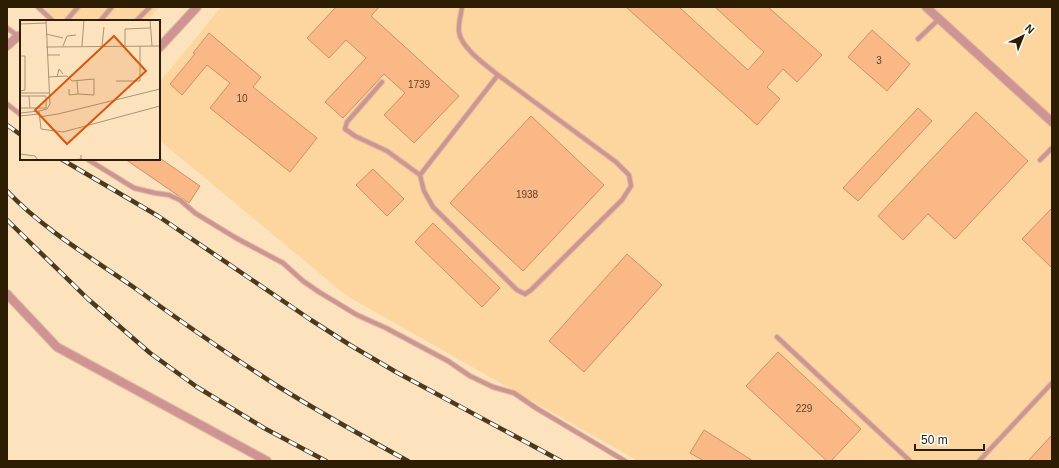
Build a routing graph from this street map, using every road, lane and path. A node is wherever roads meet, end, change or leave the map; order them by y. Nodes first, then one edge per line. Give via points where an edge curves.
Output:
1 (39, 7) edge
2 (78, 7) edge
3 (112, 7) edge
4 (150, 7) edge
5 (197, 7) edge
6 (462, 7) edge
7 (926, 7) edge
8 (938, 19) junction
9 (52, 20) edge
10 (67, 20) edge
11 (101, 20) edge
12 (137, 20) edge
13 (7, 28) edge
14 (20, 37) edge
15 (918, 39) dead end
16 (7, 46) edge
17 (160, 47) edge
18 (498, 75) junction
19 (382, 82) dead end
20 (7, 104) edge
21 (20, 114) edge
22 (1052, 122) edge
23 (1052, 148) edge
24 (89, 160) edge
25 (1040, 160) dead end
26 (420, 175) junction
27 (7, 294) edge
28 (777, 337) dead end
29 (1052, 383) edge
30 (267, 461) edge
31 (625, 461) edge
32 (910, 461) edge
33 (979, 461) edge

1 - 9 lane
2 - 10 lane
3 - 11 lane
4 - 12 lane
5 - 17 street
6 - 18 lane via 459,32 465,45
7 - 8 street
8 - 15 lane
8 - 22 street
13 - 14 lane
14 - 16 street
18 - 26 lane
18 - 26 lane via 616,162 629,175 631,186 622,200 524,294 433,207 424,191
19 - 26 lane via 347,122 345,129 387,152
20 - 21 lane
23 - 25 lane
24 - 31 lane via 134,188 169,195 180,200 195,213 283,263 303,281 357,315 448,360 470,376 514,393
27 - 30 street via 57,347
28 - 32 lane
29 - 33 lane

